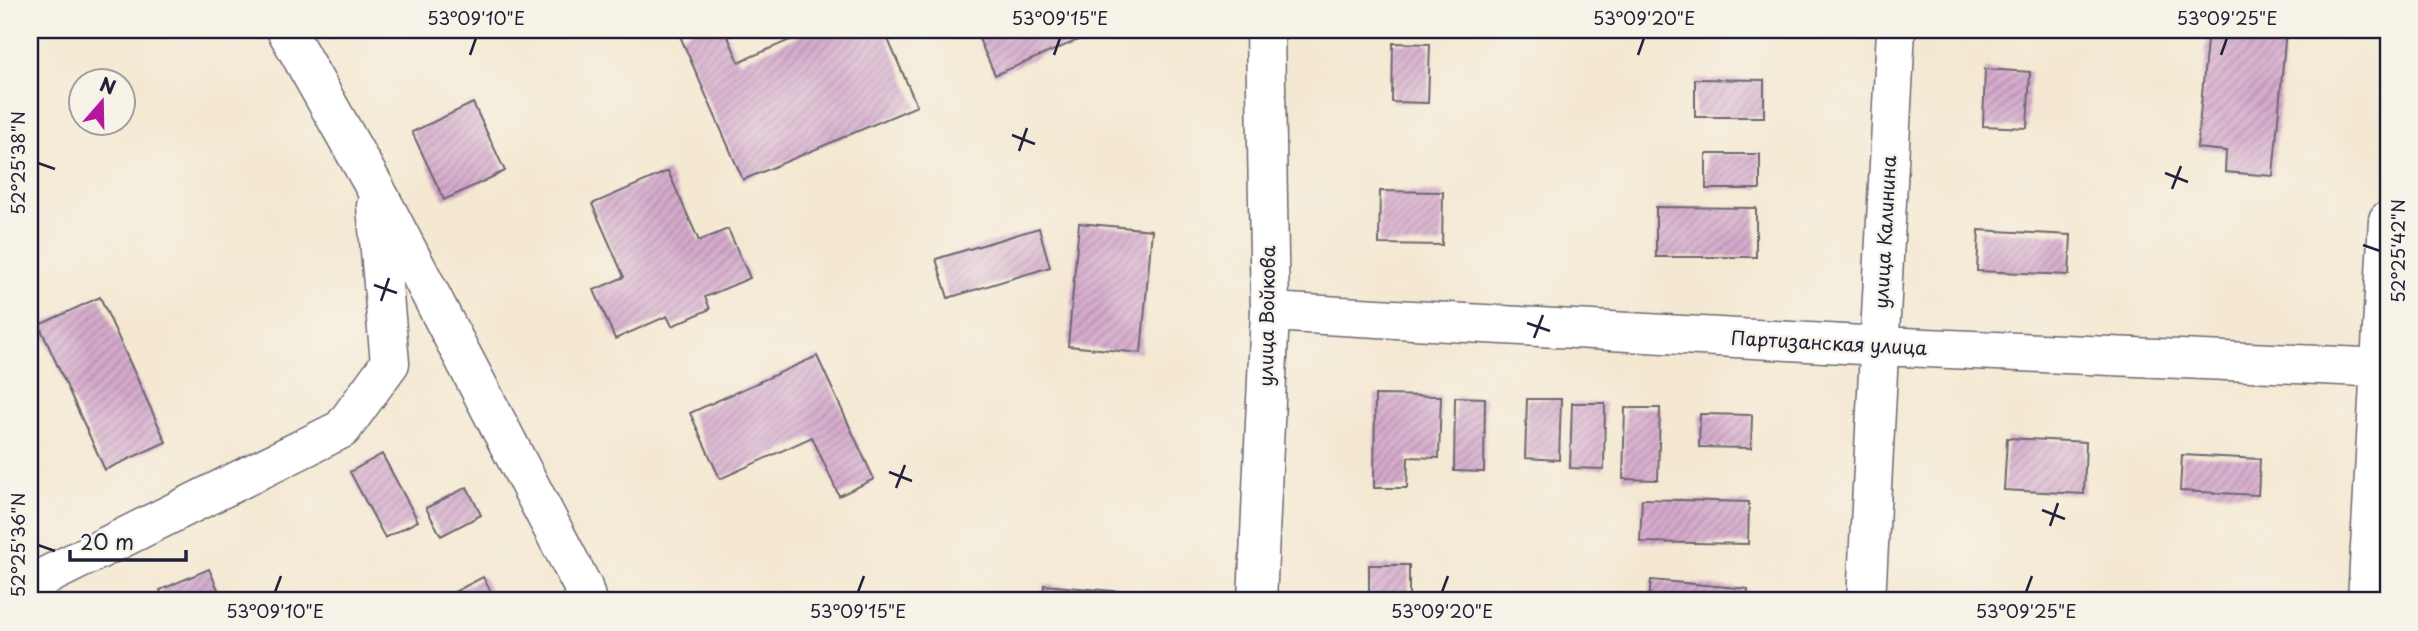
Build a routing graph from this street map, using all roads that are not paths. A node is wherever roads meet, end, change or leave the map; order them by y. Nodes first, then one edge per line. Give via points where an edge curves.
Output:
1 (286, 30) edge
2 (1265, 30) edge
3 (1896, 30) edge
4 (374, 186) junction
5 (2388, 220) edge
6 (1270, 312) junction
7 (1880, 346) junction
8 (2384, 368) edge
9 (30, 584) edge
10 (587, 601) edge
11 (1257, 601) edge
12 (1866, 601) edge
13 (2368, 601) edge

1 - 4 street
2 - 6 street, улица Войкова
3 - 7 street, улица Калинина
4 - 9 street via 390,363 342,429
4 - 10 street
5 - 8 street
6 - 7 street, Партизанская улица
6 - 11 street, улица Войкова
7 - 8 street, Партизанская улица
7 - 12 street, улица Калинина
8 - 13 street

